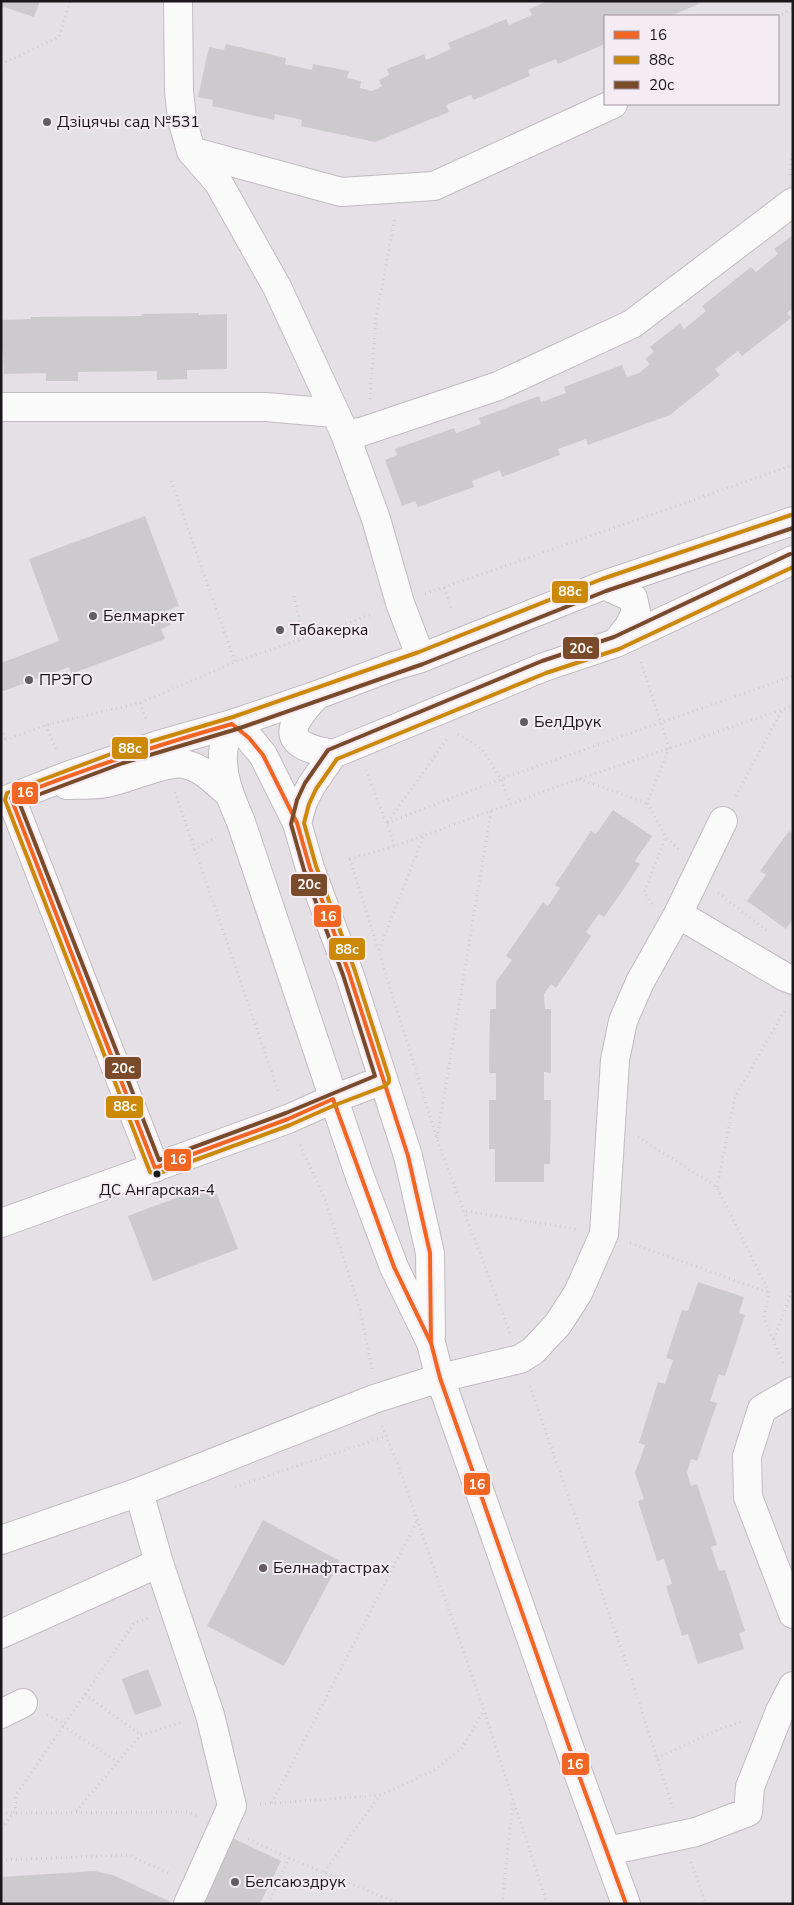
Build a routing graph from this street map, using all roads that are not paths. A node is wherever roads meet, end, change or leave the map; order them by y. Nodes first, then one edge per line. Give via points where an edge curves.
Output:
1 (178, 1) edge
2 (611, 105) edge
3 (191, 151) junction
4 (793, 202) edge
5 (1, 407) edge
6 (349, 426) junction
7 (793, 521) edge
8 (793, 560) edge
9 (604, 584) junction
10 (616, 643) junction
11 (421, 658) junction
12 (318, 695) junction
13 (232, 724) junction
14 (332, 754) junction
15 (162, 755) junction
16 (228, 793) junction
17 (6, 800) edge
18 (723, 821) road end
19 (297, 824) junction
20 (678, 914) junction
21 (791, 990) edge
22 (383, 1080) junction
23 (333, 1099) junction
24 (155, 1168) junction
25 (1, 1223) edge
26 (431, 1343) junction
27 (440, 1378) junction
28 (790, 1383) edge
29 (139, 1492) junction
30 (1, 1540) edge
31 (159, 1563) junction
32 (793, 1614) edge
33 (1, 1634) edge
34 (793, 1686) edge
35 (608, 1851) junction
36 (192, 1895) edge
37 (626, 1904) edge

1 - 3 main road via 179,91 182,119
2 - 3 main road via 434,186 341,192
3 - 6 main road via 218,182 277,286
4 - 6 main road via 632,324 498,386
5 - 6 main road via 266,406
6 - 11 main road via 400,603
7 - 9 main road
8 - 10 main road
9 - 10 main road via 633,598 636,612
9 - 11 main road
10 - 14 main road via 544,667
11 - 12 main road
12 - 13 main road
12 - 14 main road via 299,714 293,732 297,742 305,748
13 - 15 main road
13 - 16 main road via 224,746 223,766
13 - 19 main road via 263,755
14 - 19 main road via 303,802
15 - 16 main road via 199,770
15 - 17 main road via 104,784 46,785
16 - 23 main road via 241,822
17 - 24 main road
18 - 20 main road
19 - 22 main road
20 - 21 main road via 785,977
20 - 27 main road via 640,982 623,1021 615,1060 604,1234 578,1293 558,1324 533,1351 520,1359
22 - 23 main road
22 - 26 main road via 408,1156 430,1253
23 - 24 main road
23 - 26 main road via 394,1267
24 - 25 main road
26 - 27 main road
27 - 29 main road via 374,1399
27 - 35 main road
28 - 32 main road via 762,1409 747,1456 748,1497
29 - 30 main road
29 - 31 main road
31 - 33 main road
31 - 36 main road via 210,1715 228,1817
34 - 35 main road via 750,1787 748,1812 696,1832
35 - 37 main road

